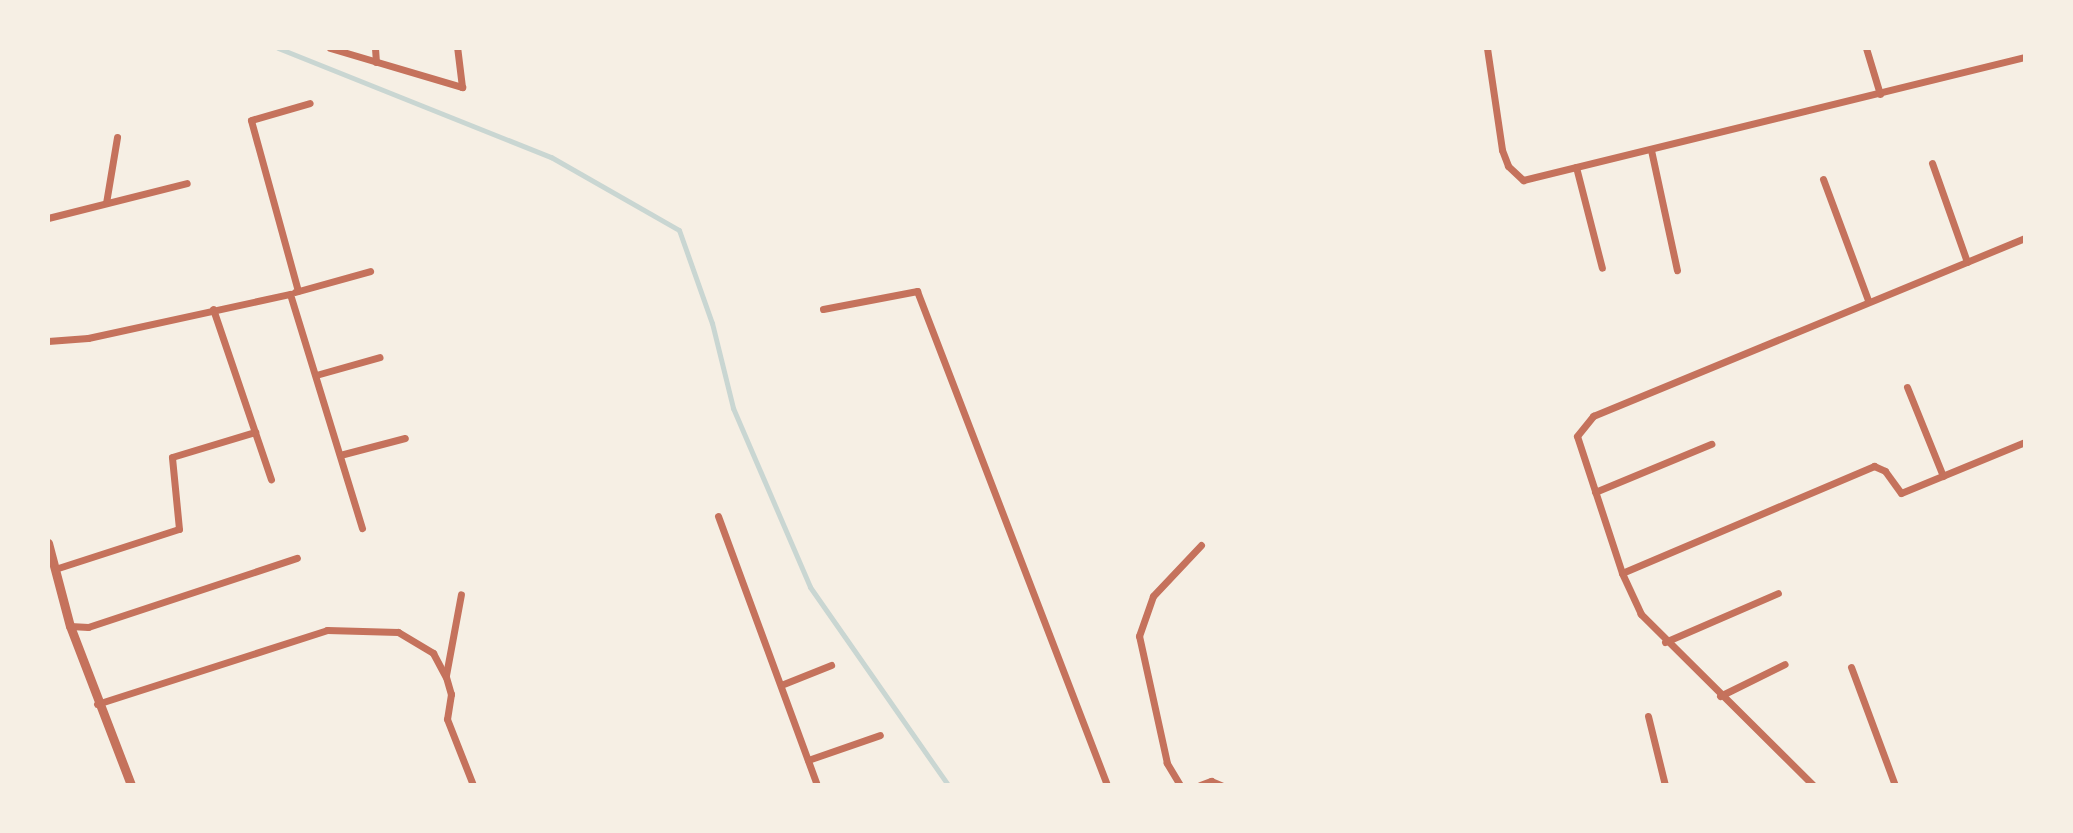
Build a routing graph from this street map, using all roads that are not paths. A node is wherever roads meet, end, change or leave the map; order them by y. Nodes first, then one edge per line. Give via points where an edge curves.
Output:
1 (330, 48) edge
2 (375, 48) edge
3 (457, 48) edge
4 (1487, 48) edge
5 (1866, 48) edge
6 (2025, 57) edge
7 (376, 62) junction
8 (1880, 94) junction
9 (310, 103) dead end
10 (117, 137) dead end
11 (1651, 150) junction
12 (1932, 163) dead end
13 (1576, 167) junction
14 (1823, 179) dead end
15 (187, 183) dead end
16 (106, 203) junction
17 (48, 218) edge
18 (2025, 238) edge
19 (1967, 262) junction
20 (1602, 268) dead end
21 (1677, 270) dead end
22 (370, 271) dead end
23 (294, 292) junction
24 (1868, 300) junction
25 (213, 309) junction
26 (823, 309) dead end
27 (48, 341) edge
28 (380, 357) dead end
29 (316, 375) junction
30 (1907, 387) dead end
31 (255, 432) junction
32 (405, 438) dead end
33 (2025, 442) edge
34 (1711, 444) dead end
35 (340, 455) junction
36 (1943, 476) junction
37 (271, 479) dead end
38 (1595, 492) junction
39 (718, 516) dead end
40 (362, 528) dead end
41 (48, 543) edge
42 (1201, 545) dead end
43 (297, 558) dead end
44 (55, 569) junction
45 (1622, 573) junction
46 (1778, 593) dead end
47 (461, 594) dead end
48 (70, 626) junction
49 (1665, 642) junction
50 (1785, 664) dead end
51 (831, 665) dead end
52 (1851, 667) dead end
53 (446, 677) junction
54 (781, 685) junction
55 (1720, 696) junction
56 (97, 704) junction
57 (1648, 716) dead end
58 (880, 735) dead end
59 (808, 760) junction
60 (131, 785) edge
61 (473, 785) edge
62 (817, 785) edge
63 (1107, 785) edge
64 (1180, 785) edge
65 (1200, 785) edge
66 (1221, 785) edge
67 (1665, 785) edge
68 (1813, 785) edge
69 (1895, 785) edge

1 - 7 street
2 - 7 street
3 - 7 street via 462,87
4 - 13 street via 1508,166 1523,180
5 - 8 street
6 - 8 street
8 - 11 street
9 - 23 street via 251,120
10 - 16 street
11 - 13 street
11 - 21 street
12 - 19 street
13 - 20 street
14 - 24 street
15 - 16 street
16 - 17 street
18 - 19 street
19 - 24 street
22 - 23 street
23 - 25 street
23 - 29 street
24 - 38 street via 1593,416 1577,436
25 - 27 street via 88,338
25 - 31 street
26 - 63 street via 917,291
28 - 29 street
29 - 35 street
30 - 36 street
31 - 37 street
31 - 44 street via 172,457 179,529
32 - 35 street
33 - 36 street
34 - 38 street
35 - 40 street
36 - 45 street via 1901,493 1885,471 1874,466
38 - 45 street
39 - 54 street
41 - 44 street
42 - 64 street via 1153,596 1139,636 1167,763
43 - 48 street via 88,627
44 - 48 street
45 - 49 street via 1641,614
46 - 49 street
47 - 53 street
48 - 56 street
49 - 55 street
50 - 55 street
51 - 54 street
52 - 69 street
53 - 56 street via 433,653 415,638 398,632 327,630
53 - 61 street via 451,694 447,719
54 - 59 street
55 - 68 street
56 - 60 street
57 - 67 street
58 - 59 street
59 - 62 street
65 - 66 street

